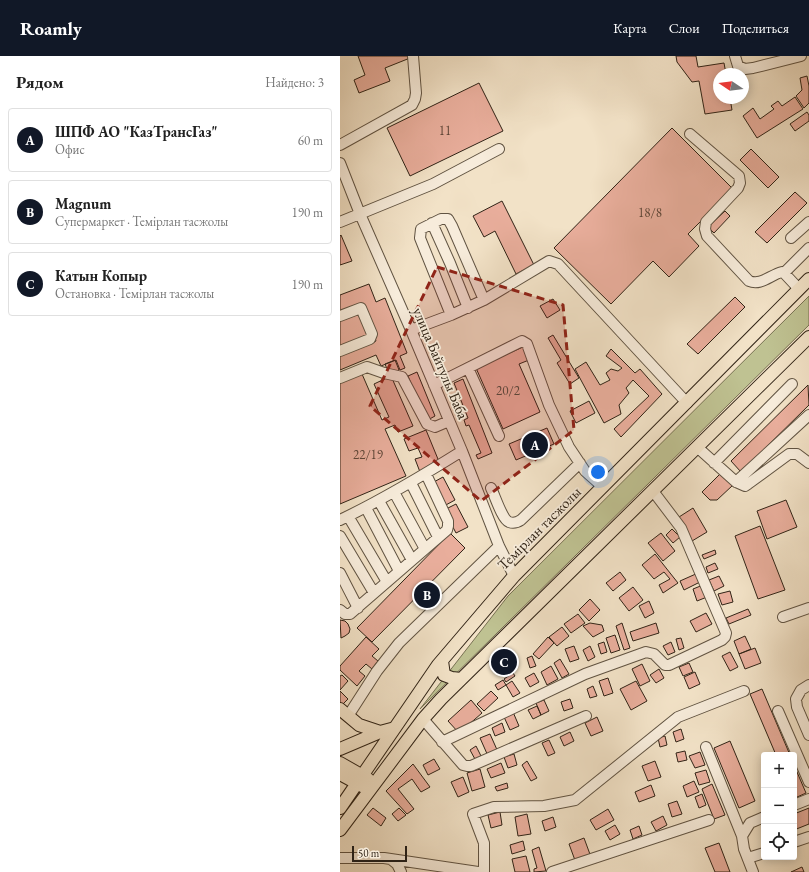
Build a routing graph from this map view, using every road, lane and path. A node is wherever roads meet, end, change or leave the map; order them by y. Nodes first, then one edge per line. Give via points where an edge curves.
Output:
1 (413, 56) edge
2 (735, 56) edge
3 (801, 56) edge
4 (690, 134) dead end
5 (340, 145) edge
6 (499, 149) dead end
7 (340, 163) edge
8 (360, 214) junction
9 (340, 222) edge
10 (809, 222) edge
11 (432, 223) junction
12 (791, 238) dead end
13 (809, 248) edge
14 (784, 273) junction
15 (809, 279) edge
16 (799, 289) junction
17 (484, 300) junction
18 (468, 308) junction
19 (451, 315) junction
20 (340, 316) edge
21 (411, 330) junction
22 (807, 342) edge
23 (340, 352) edge
24 (468, 368) junction
25 (340, 378) edge
26 (792, 384) dead end
27 (434, 385) junction
28 (687, 403) junction
29 (809, 415) edge
30 (449, 421) junction
31 (499, 436) dead end
32 (697, 447) junction
33 (462, 451) junction
34 (580, 463) junction
35 (714, 463) junction
36 (809, 463) edge
37 (426, 474) junction
38 (736, 482) junction
39 (411, 483) junction
40 (603, 487) junction
41 (491, 488) dead end
42 (653, 491) junction
43 (394, 492) junction
44 (379, 501) junction
45 (366, 508) junction
46 (344, 518) edge
47 (340, 536) edge
48 (438, 537) junction
49 (499, 546) junction
50 (425, 549) junction
51 (412, 560) junction
52 (399, 571) junction
53 (340, 573) edge
54 (514, 576) junction
55 (388, 582) junction
56 (374, 593) junction
57 (358, 608) junction
58 (809, 608) edge
59 (340, 610) edge
60 (783, 617) dead end
61 (442, 661) junction
62 (461, 679) junction
63 (809, 685) edge
64 (744, 691) dead end
65 (778, 711) dead end
66 (344, 712) edge
67 (586, 716) dead end
68 (422, 719) junction
69 (395, 728) junction
70 (380, 732) junction
71 (809, 735) edge
72 (442, 742) junction
73 (706, 747) dead end
74 (340, 749) edge
75 (340, 763) edge
76 (340, 774) edge
77 (360, 779) junction
78 (809, 782) edge
79 (371, 786) junction
80 (809, 799) edge
81 (797, 804) edge
82 (340, 808) edge
83 (761, 818) edge
84 (709, 820) dead end
85 (340, 830) edge
86 (742, 836) junction
87 (809, 837) edge
88 (797, 841) edge
89 (761, 854) edge
90 (340, 858) edge
91 (748, 858) junction
92 (392, 860) junction
93 (401, 872) edge
94 (478, 872) edge
95 (484, 872) edge
96 (552, 872) edge
97 (753, 872) edge

1 - 5 street via 416,94 412,105
2 - 3 street via 738,66 745,69
4 - 14 street via 739,176 738,188 706,222 706,236 749,281 759,283
6 - 8 street via 433,184
7 - 8 street, улица Байтулы Баба
8 - 9 street
8 - 21 street, улица Байтулы Баба
10 - 12 street
11 - 17 street via 448,219
11 - 18 street
11 - 19 street via 421,229 420,238
13 - 14 street
14 - 16 street
15 - 16 main road, Темірлан тасжолы
16 - 28 main road, Темірлан тасжолы
17 - 18 street
17 - 28 street via 550,261 558,264
18 - 19 street
19 - 21 street
20 - 23 street via 361,308 372,334 370,339
21 - 27 street, улица Байтулы Баба
22 - 32 main road
24 - 27 street
24 - 31 street
24 - 34 street via 522,341 527,344 549,405 569,447
25 - 30 street via 367,367 402,377 427,424 434,427
26 - 35 street
27 - 30 street, улица Байтулы Баба
28 - 40 main road, Темірлан тасжолы
29 - 38 street
30 - 33 street, улица Байтулы Баба
32 - 35 street
32 - 42 main road
33 - 37 street
33 - 49 street, улица Байтулы Баба
34 - 40 street
34 - 41 street via 516,523 509,522 504,517
35 - 38 street
36 - 38 street via 797,454 789,454 745,486
37 - 39 street
37 - 48 street via 448,526
39 - 43 street
39 - 48 street
40 - 54 main road, Темірлан тасжолы
42 - 62 main road
42 - 72 street via 681,528 726,633 725,638 669,665 664,665 654,654 646,652 592,671
43 - 44 street
43 - 50 street
44 - 45 street
44 - 51 street
45 - 46 street
45 - 52 street
46 - 55 street
47 - 56 street
48 - 50 street
49 - 54 street, улица Байтулы Баба
49 - 66 street via 399,643
50 - 51 street
51 - 52 street
52 - 55 street
53 - 57 street
54 - 61 main road, Темірлан тасжолы
55 - 56 street
56 - 57 street
57 - 59 street via 350,614
58 - 60 street
61 - 62 main road via 444,675
61 - 69 main road, Темірлан тасжолы
62 - 68 main road
63 - 71 street via 801,690 796,699
64 - 95 street via 678,717 575,800 544,806 494,807 473,814 484,843
65 - 78 street
66 - 70 main road via 359,726
67 - 72 street via 471,766 463,764
68 - 72 street
68 - 79 main road
69 - 70 main road
69 - 77 main road, Темірлан тасжолы
70 - 74 main road
73 - 86 street
75 - 77 main road
76 - 77 main road
77 - 79 main road
77 - 82 main road, Темірлан тасжолы
79 - 85 main road
80 - 81 street
83 - 86 street via 750,823
84 - 96 street
86 - 91 street
87 - 88 street
89 - 91 street
90 - 92 street
91 - 97 street
92 - 93 street
92 - 94 street

